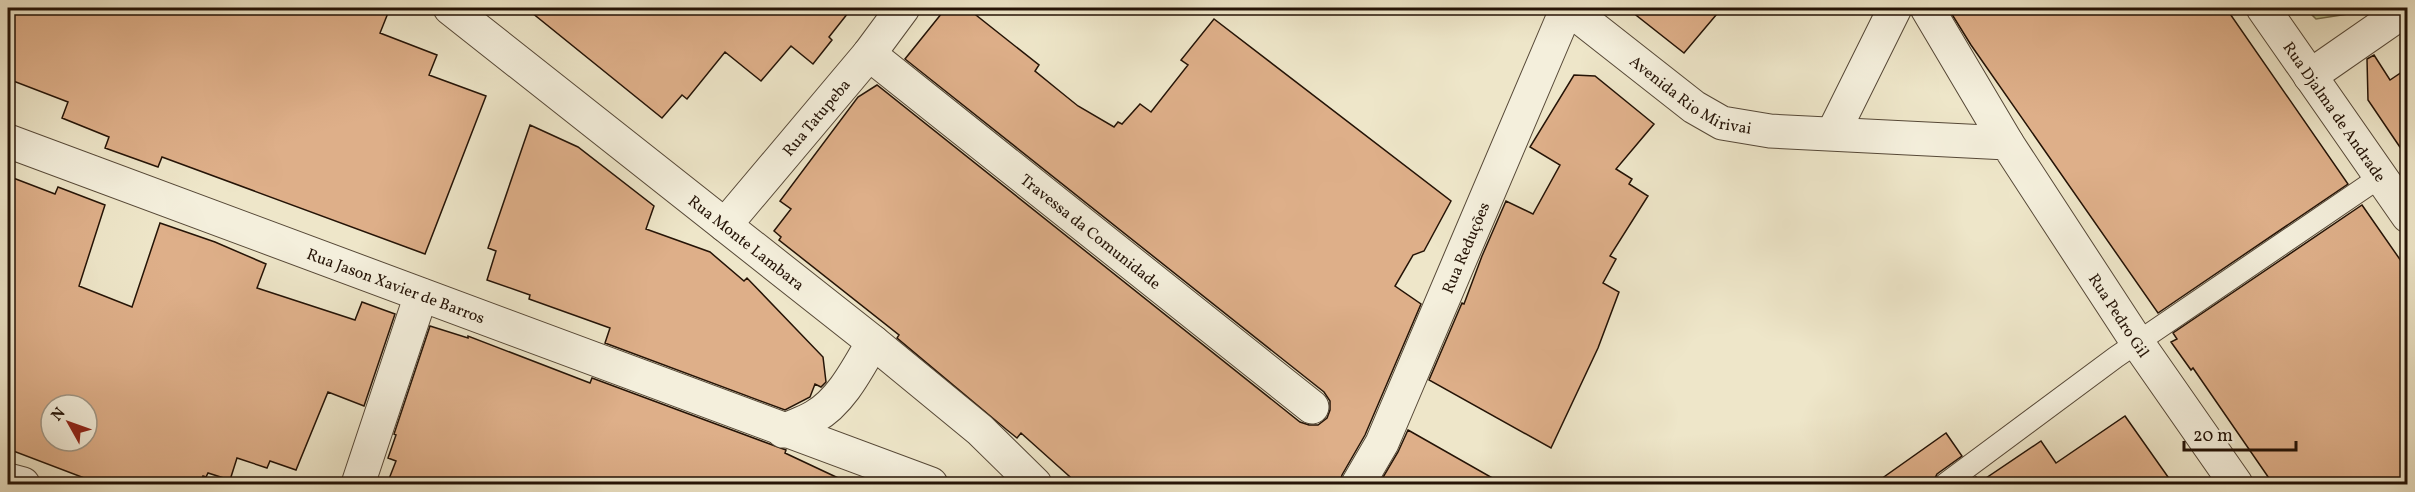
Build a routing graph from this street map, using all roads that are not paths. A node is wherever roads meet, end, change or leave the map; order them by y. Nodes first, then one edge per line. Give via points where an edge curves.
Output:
1 (450, 8) edge
2 (903, 8) edge
3 (1567, 8) edge
4 (1894, 8) edge
5 (1927, 8) edge
6 (2263, 8) edge
7 (2408, 8) edge
8 (869, 54) junction
9 (2310, 76) junction
10 (1833, 133) junction
11 (8, 141) edge
12 (2007, 142) junction
13 (2380, 177) junction
14 (2408, 216) edge
15 (725, 225) junction
16 (421, 295) junction
17 (873, 342) junction
18 (2137, 342) junction
19 (1312, 407) dead end
20 (783, 431) junction
21 (8, 480) edge
22 (23, 484) edge
23 (358, 484) edge
24 (931, 484) edge
25 (1035, 484) edge
26 (1358, 484) edge
27 (1945, 484) edge
28 (2236, 484) edge

1 - 15 street, Rua Monte Lambara
2 - 8 street, Rua Tatupeba
3 - 10 street, Avenida Rio Mirivai via 1694,107 1722,123 1770,131
3 - 26 street, Rua Reduções via 1383,443
4 - 10 street
5 - 12 street, Rua Pedro Gil
6 - 9 street, Rua Djalma de Andrade
7 - 9 street
8 - 15 street, Rua Tatupeba
8 - 19 street, Travessa da Comunidade
9 - 13 street, Rua Djalma de Andrade
10 - 12 street
11 - 16 street, Rua Jason Xavier de Barros
12 - 18 street, Rua Pedro Gil
13 - 14 street, Rua Djalma de Andrade
13 - 18 lane
15 - 17 street, Rua Monte Lambara
16 - 20 street, Rua Jason Xavier de Barros
16 - 23 street
17 - 20 street via 834,400 815,417
17 - 25 street, Rua Monte Lambara via 980,430
18 - 27 lane
18 - 28 street, Rua Pedro Gil
20 - 24 street, Rua Jason Xavier de Barros
21 - 22 street

